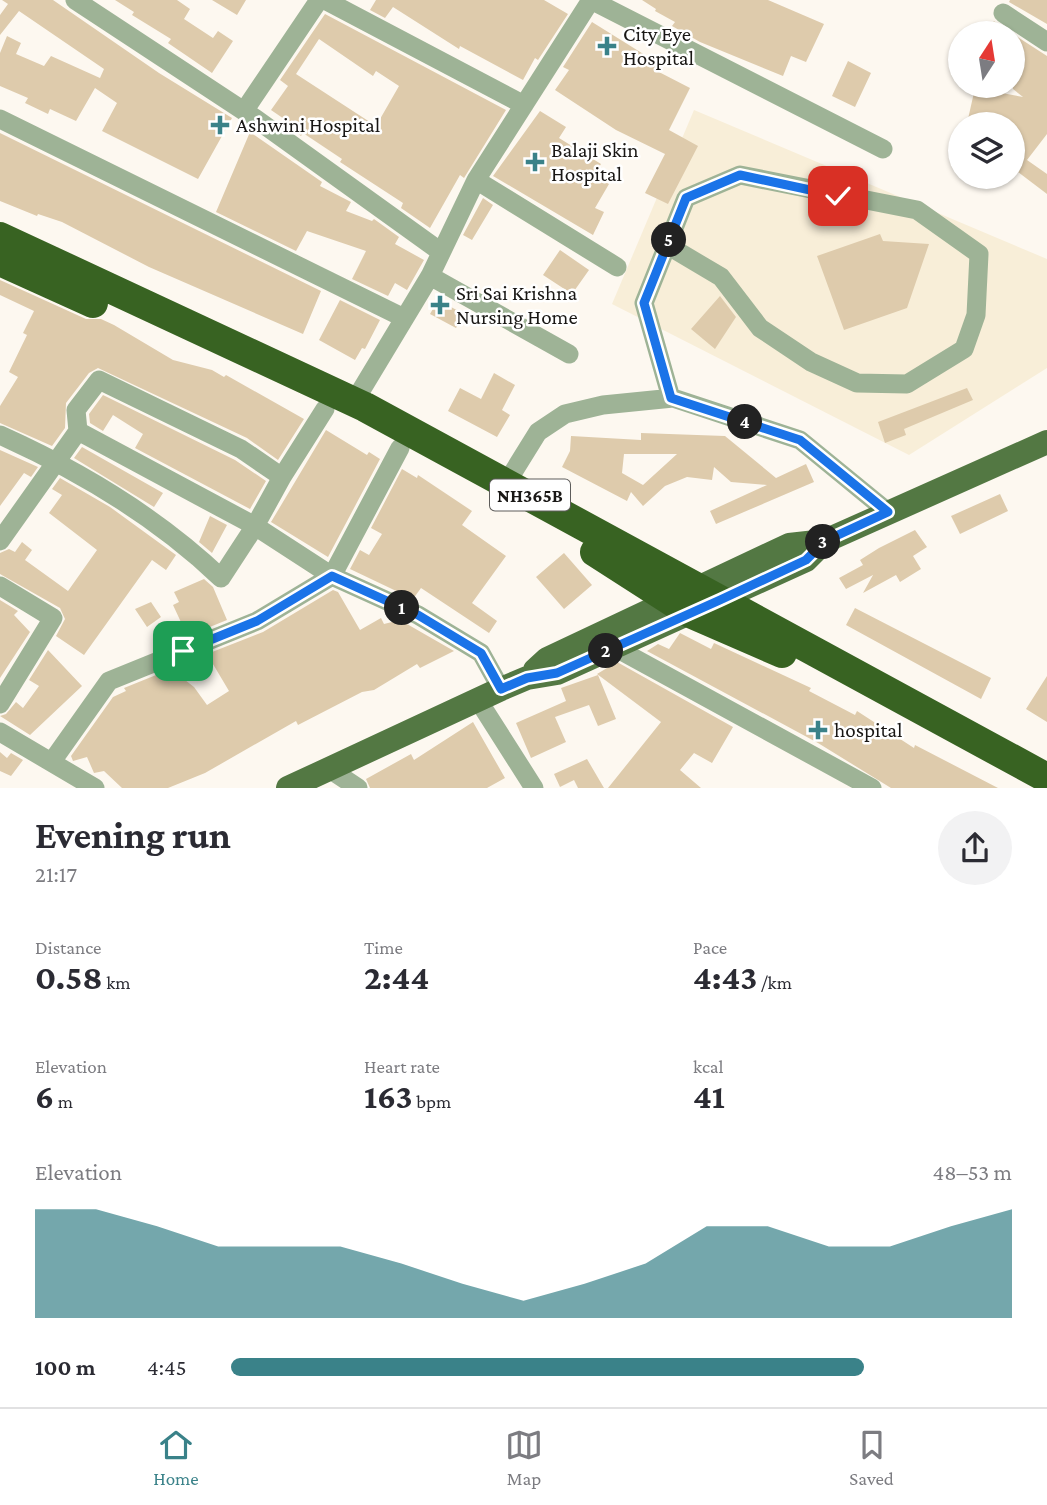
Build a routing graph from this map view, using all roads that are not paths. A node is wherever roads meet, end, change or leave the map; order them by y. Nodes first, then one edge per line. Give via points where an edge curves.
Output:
1 (75, 0) edge
2 (319, 0) edge
3 (325, 0) edge
4 (591, 0) edge
5 (1003, 13) dead end
6 (1047, 42) edge
7 (524, 105) junction
8 (244, 111) junction
9 (0, 119) edge
10 (883, 149) dead end
11 (476, 180) junction
12 (0, 237) edge
13 (667, 245) junction
14 (441, 252) junction
15 (0, 261) edge
16 (617, 267) dead end
17 (430, 276) junction
18 (404, 317) junction
19 (569, 354) dead end
20 (671, 398) junction
21 (354, 402) junction
22 (325, 409) junction
23 (78, 431) junction
24 (0, 435) edge
25 (1047, 442) edge
26 (400, 448) junction
27 (54, 463) junction
28 (282, 477) junction
29 (507, 482) junction
30 (888, 512) junction
31 (255, 526) junction
32 (0, 541) edge
33 (332, 576) junction
34 (0, 586) edge
35 (693, 600) junction
36 (614, 647) junction
37 (527, 678) junction
38 (501, 689) junction
39 (478, 700) junction
40 (0, 704) edge
41 (0, 732) edge
42 (53, 760) junction
43 (331, 770) junction
44 (1047, 778) edge
45 (95, 788) edge
46 (288, 788) edge
47 (358, 788) edge
48 (534, 788) edge
49 (872, 788) edge
50 (1035, 788) edge

1 - 8 street
2 - 8 street
3 - 7 street
4 - 7 street
4 - 10 street
5 - 6 street
7 - 11 street
8 - 14 street
9 - 18 street
11 - 14 street
11 - 16 street
12 - 21 highway, NH365B
13 - 13 street via 686,198 740,175 917,210 979,254 976,315 964,349 907,384 857,383 811,362 760,328 721,277
13 - 20 street via 644,303
14 - 17 street
15 - 22 highway, NH365B
17 - 18 street
17 - 19 street
18 - 21 street
20 - 29 street via 603,404 565,414 538,432
20 - 30 street via 800,440
21 - 29 highway, NH365B
22 - 26 highway, NH365B
22 - 28 street
23 - 27 street
23 - 28 street via 76,410 99,380 241,449
23 - 31 street
24 - 27 street
25 - 30 main road
26 - 33 street
26 - 35 highway, NH365B
27 - 31 street via 88,477 195,553 221,578
27 - 32 street
28 - 31 street
29 - 35 highway, NH365B
30 - 35 main road via 825,541 789,545
31 - 33 street
33 - 38 street via 418,615 481,653
33 - 42 street via 257,621 109,681
34 - 40 street via 53,618
35 - 36 main road
35 - 37 main road via 547,659
35 - 44 highway, NH365B
35 - 50 highway, NH365B
36 - 37 main road via 557,673
36 - 49 street
37 - 38 main road
38 - 39 main road
39 - 43 main road
39 - 48 street
41 - 42 street
42 - 45 street
43 - 46 main road
43 - 47 street

